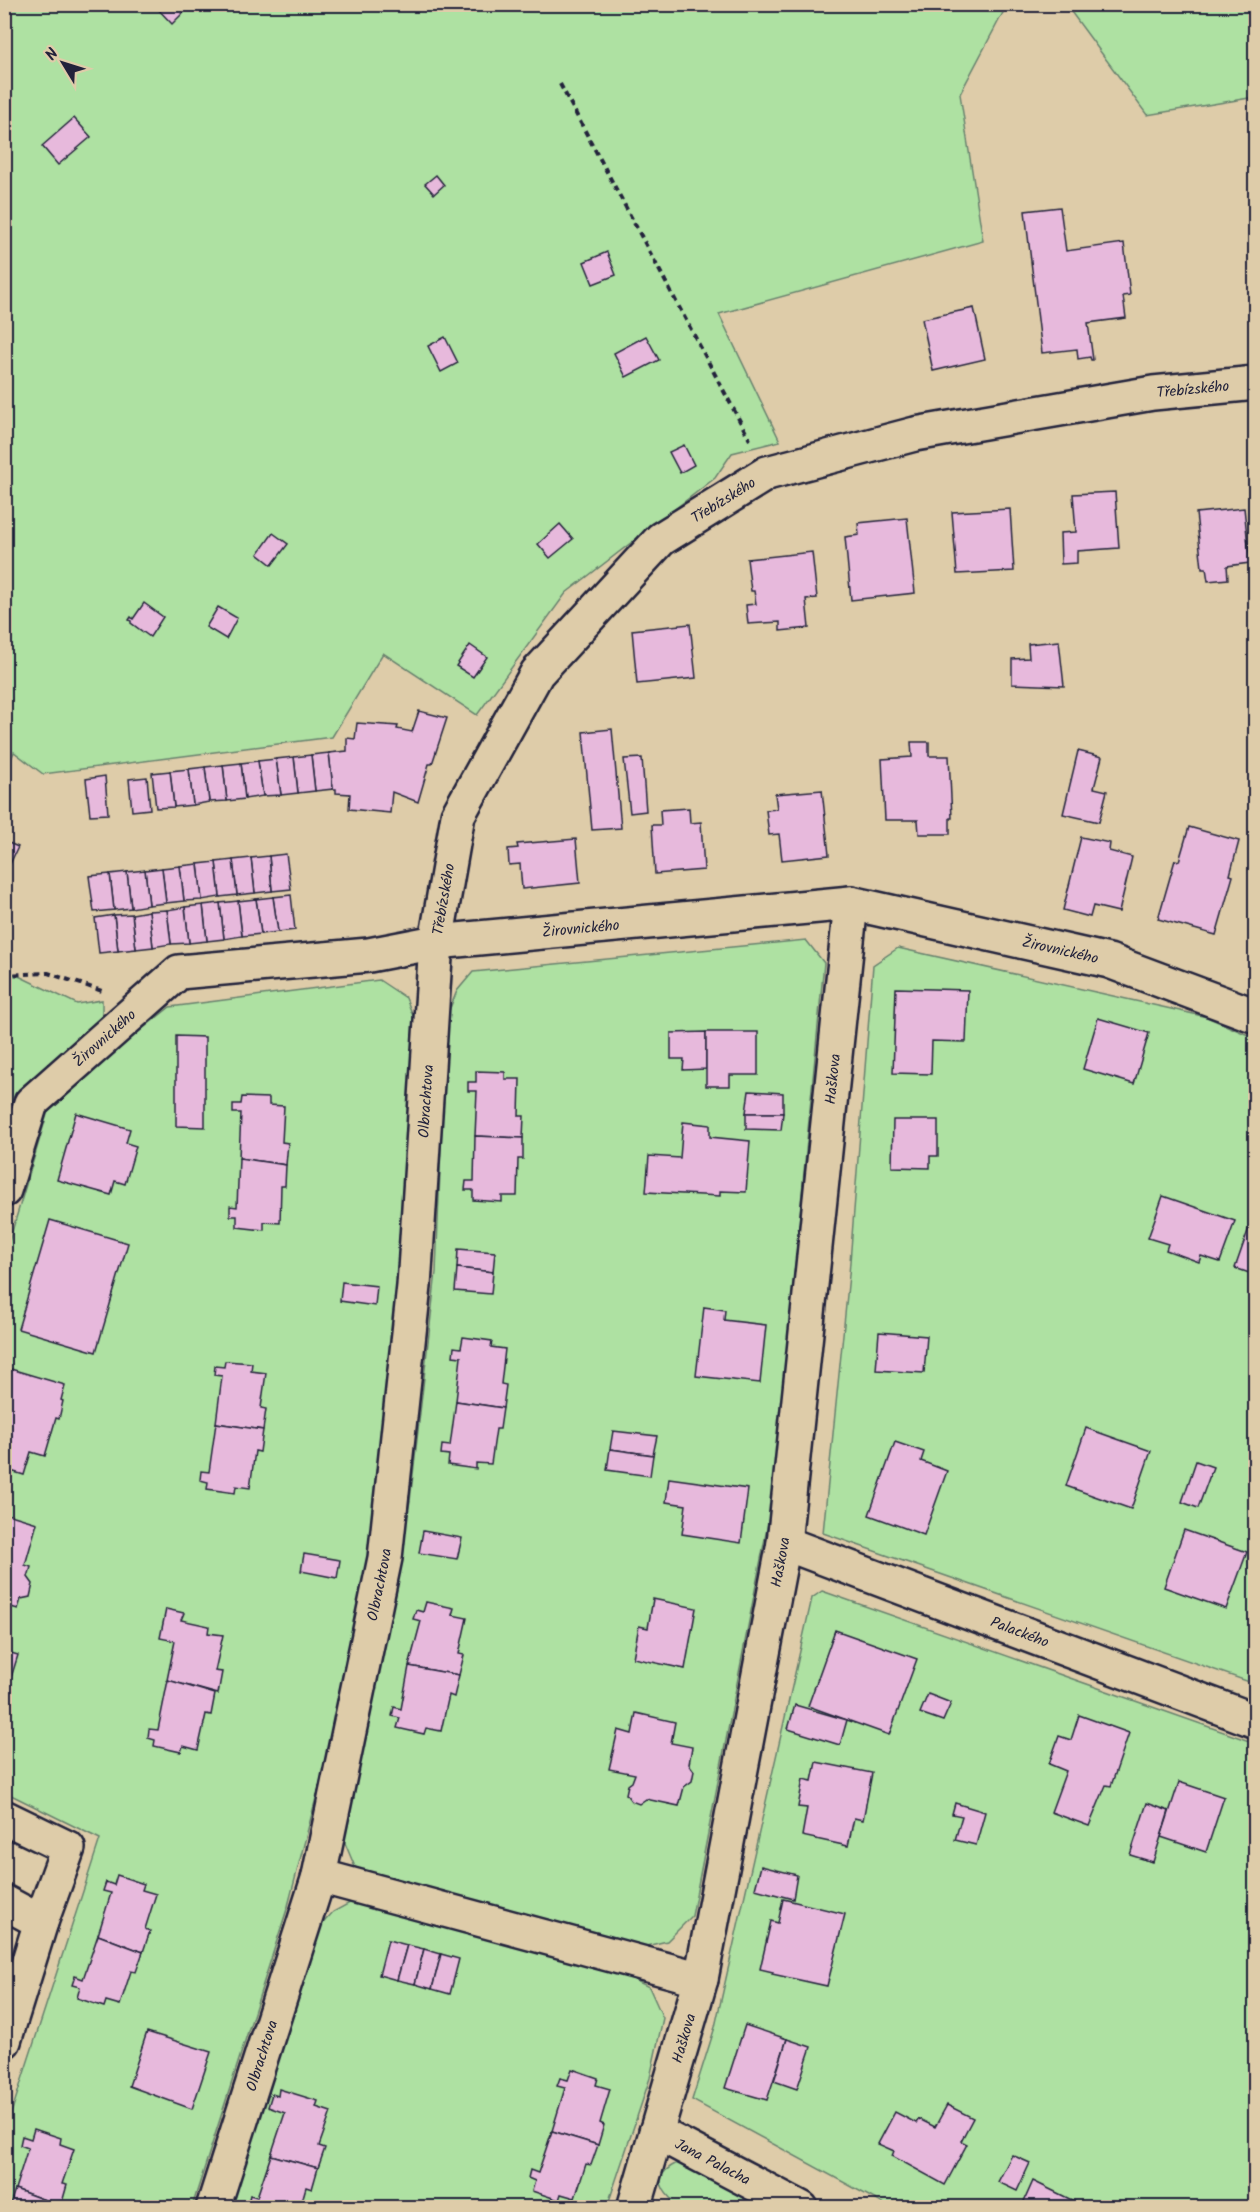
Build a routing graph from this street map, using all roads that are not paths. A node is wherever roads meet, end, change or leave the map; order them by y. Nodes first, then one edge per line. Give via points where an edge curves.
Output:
1 (1256, 383) edge
2 (851, 903) junction
3 (436, 942) junction
4 (1256, 1016) edge
5 (4, 1190) edge
6 (784, 1544) junction
7 (1256, 1722) edge
8 (4, 1817) edge
9 (319, 1876) junction
10 (4, 1902) edge
11 (41, 1922) junction
12 (701, 1979) junction
13 (4, 2041) edge
14 (656, 2132) junction
15 (213, 2208) edge
16 (634, 2208) edge
17 (801, 2208) edge

1 - 3 street, Třebízského via 1153,393 915,434 767,473 661,539 537,673 458,815
2 - 3 street, Žirovnického
2 - 4 street, Žirovnického via 1109,961
2 - 6 street, Haškova
3 - 5 street, Žirovnického via 369,955 179,972 31,1103
3 - 9 street, Olbrachtova via 414,1286 385,1558
6 - 7 street, Palackého
6 - 12 street, Haškova
8 - 11 street via 68,1848
9 - 12 street
9 - 15 street, Olbrachtova
10 - 11 street
11 - 13 street
12 - 14 street, Haškova
14 - 16 street, Haškova
14 - 17 street, Jana Palacha

